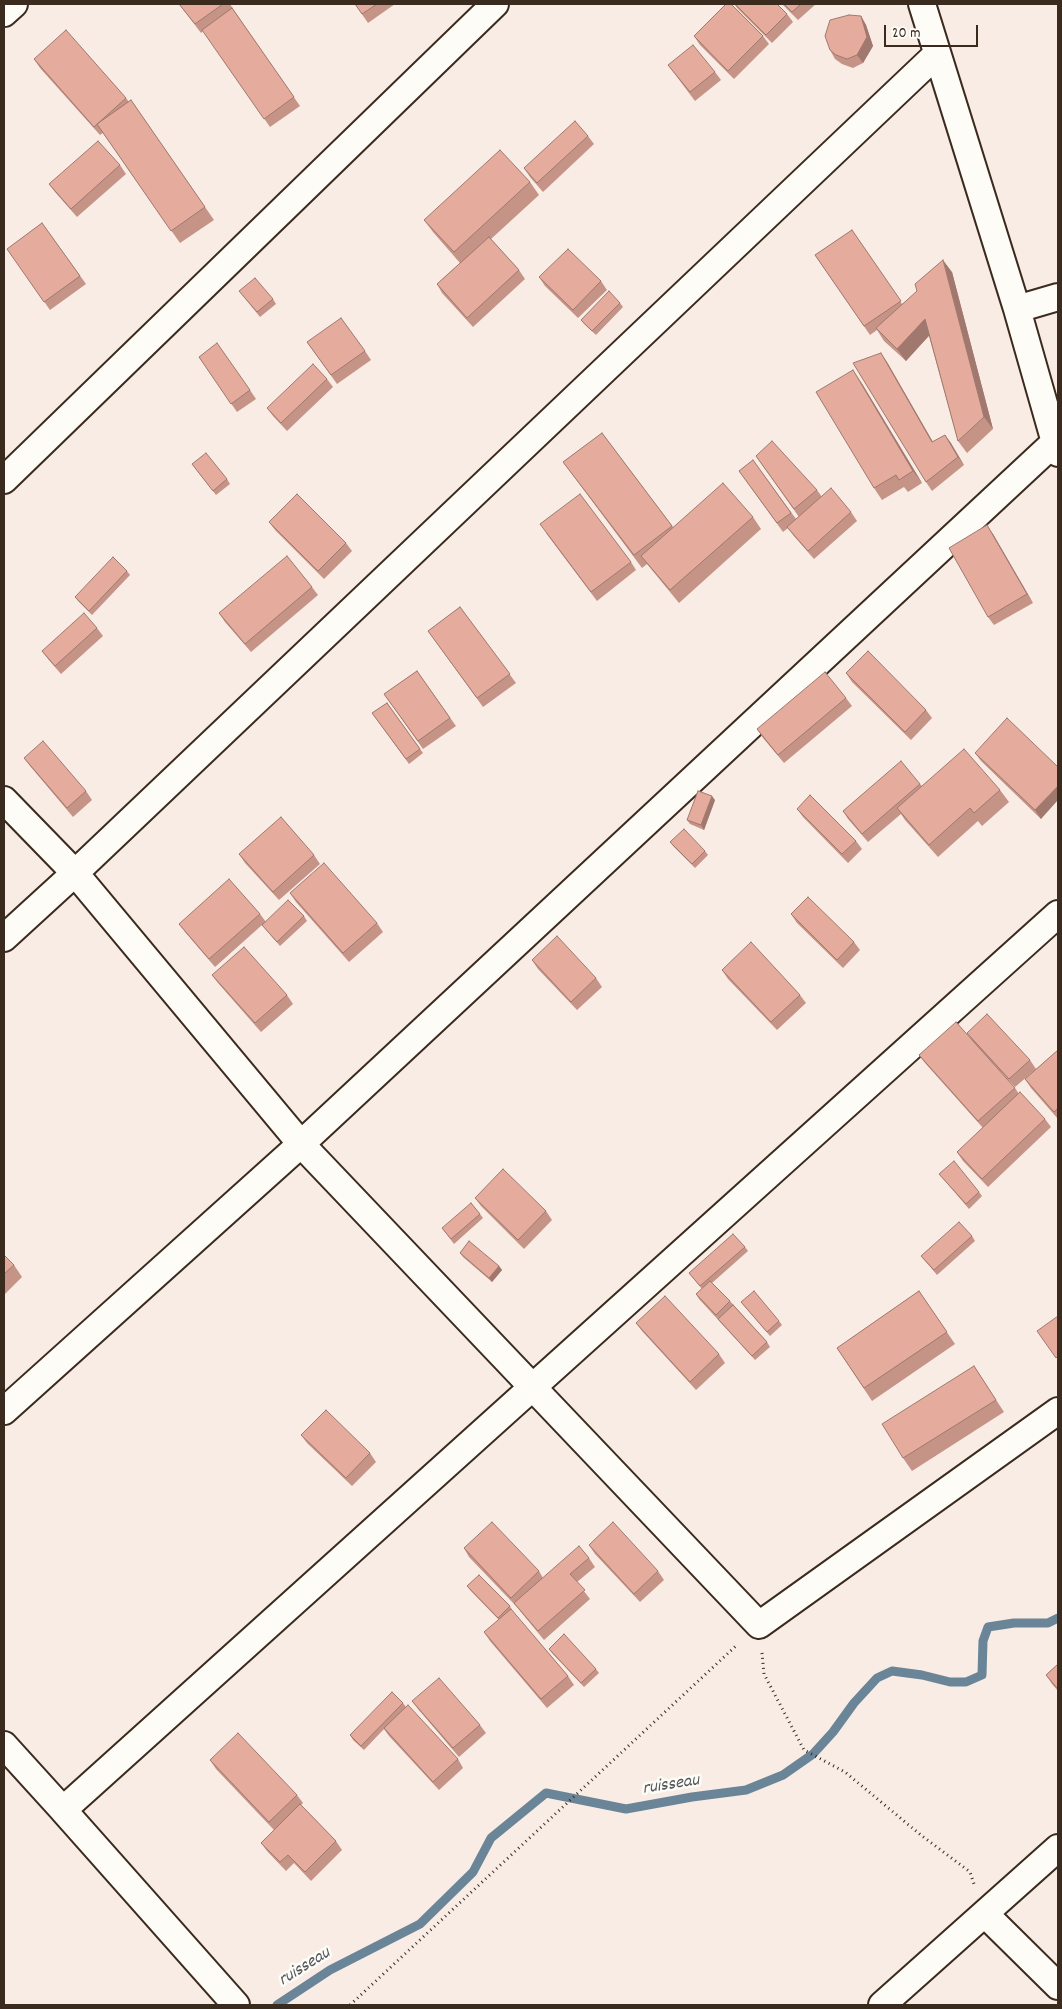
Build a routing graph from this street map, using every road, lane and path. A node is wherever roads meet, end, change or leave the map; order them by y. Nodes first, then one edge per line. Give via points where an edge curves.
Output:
1 (14, 4) edge
2 (495, 4) edge
3 (922, 4) edge
4 (4, 14) edge
5 (937, 54) junction
6 (1058, 297) edge
7 (1017, 309) junction
8 (1056, 448) edge
9 (4, 480) edge
10 (4, 800) edge
11 (74, 873) junction
12 (1058, 914) edge
13 (4, 938) edge
14 (301, 1144) junction
15 (534, 1386) junction
16 (4, 1411) edge
17 (1058, 1411) edge
18 (759, 1625) junction
19 (4, 1745) edge
20 (63, 1810) junction
21 (1058, 1848) edge
22 (985, 1914) junction
23 (1058, 1986) edge
24 (236, 2005) edge
25 (350, 2005) edge
26 (882, 2005) edge

1 - 4 street
2 - 9 street
3 - 5 street
5 - 7 street
5 - 11 street
6 - 7 street
7 - 8 street
8 - 14 street
10 - 11 street
11 - 13 street
11 - 14 street
12 - 15 street
14 - 15 street
14 - 16 street
15 - 18 street
15 - 20 street
17 - 18 street
18 - 22 path via 764,1674 804,1750 845,1772 970,1872
18 - 25 path
19 - 20 street
20 - 24 street
21 - 22 street
22 - 23 street
22 - 26 street

